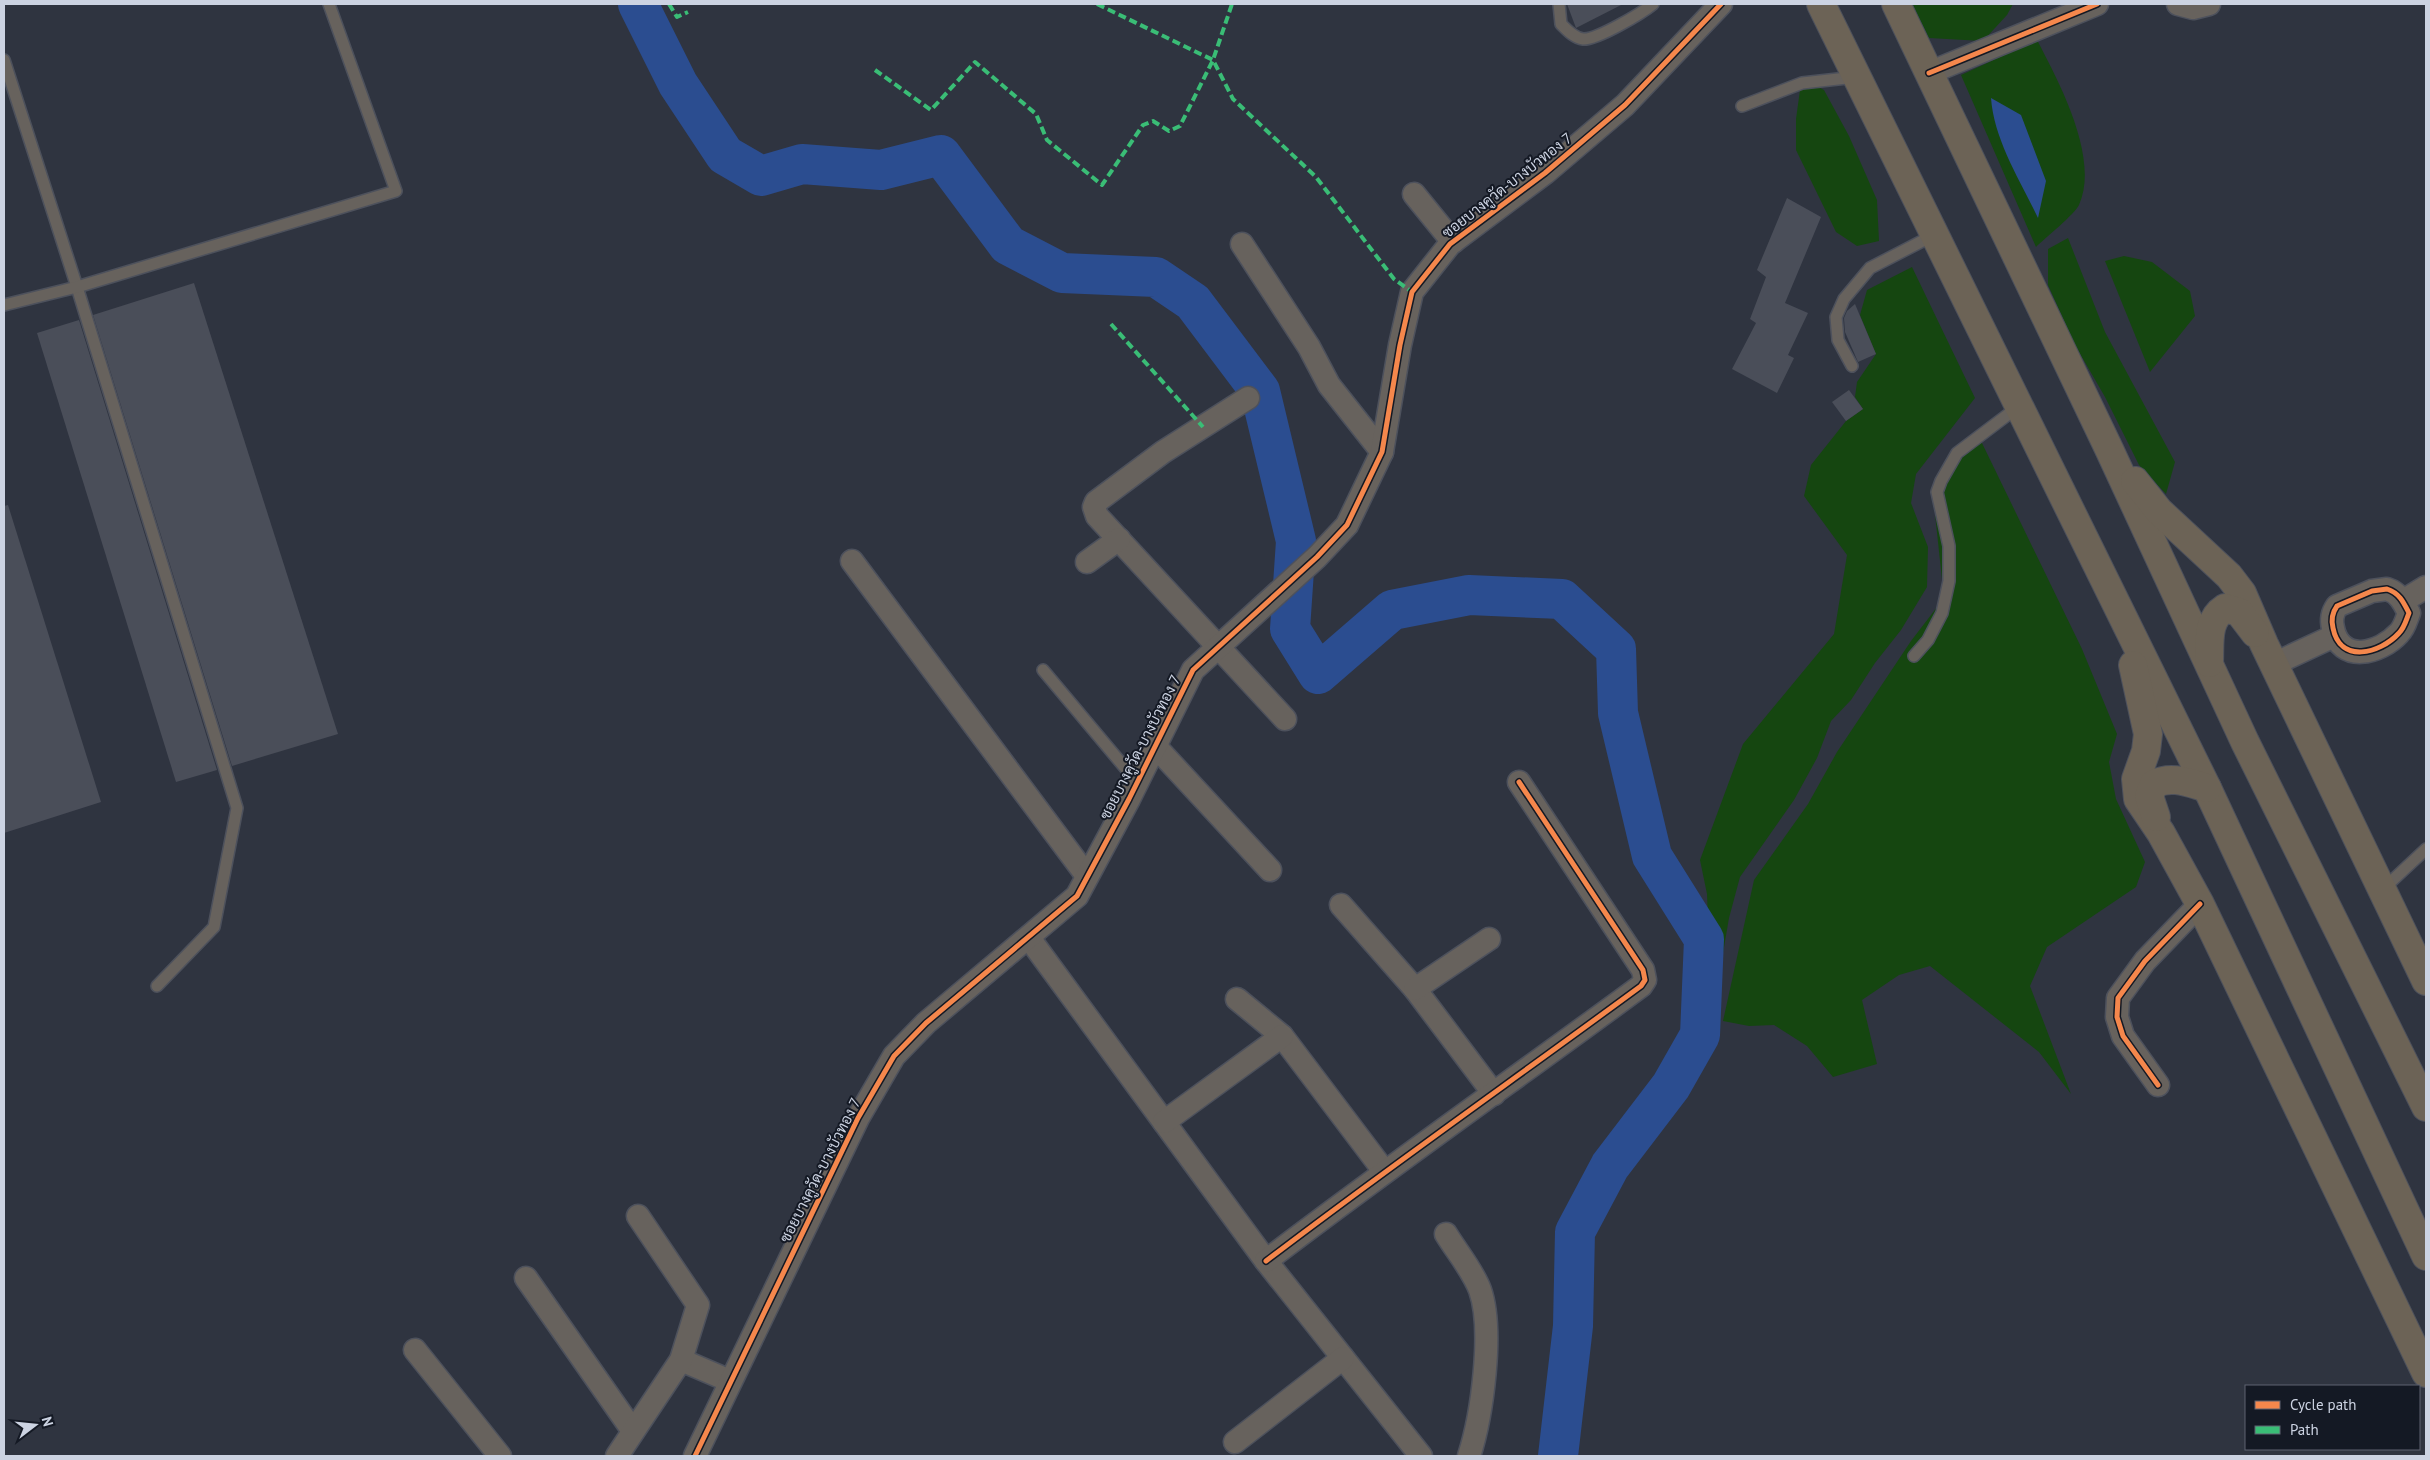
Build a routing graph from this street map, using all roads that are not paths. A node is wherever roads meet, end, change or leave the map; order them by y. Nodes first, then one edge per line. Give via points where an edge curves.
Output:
1 (330, 4) edge
2 (1559, 4) edge
3 (1653, 4) edge
4 (1721, 4) edge
5 (1821, 4) edge
6 (1896, 4) edge
7 (2097, 4) edge
8 (2178, 4) edge
9 (2209, 4) edge
10 (4, 60) edge
11 (1929, 73) junction
12 (1856, 77) junction
13 (1742, 106) dead end
14 (1414, 194) dead end
15 (1934, 235) junction
16 (1453, 242) junction
17 (1242, 244) dead end
18 (78, 287) junction
19 (4, 305) edge
20 (1852, 366) dead end
21 (1248, 398) dead end
22 (2018, 408) junction
23 (2109, 449) junction
24 (1382, 452) junction
25 (1118, 539) junction
26 (852, 561) dead end
27 (1087, 562) dead end
28 (2426, 587) edge
29 (2403, 601) junction
30 (2125, 626) junction
31 (2334, 636) junction
32 (1219, 646) junction
33 (2269, 654) junction
34 (1914, 656) dead end
35 (2209, 666) junction
36 (1044, 670) dead end
37 (1285, 718) dead end
38 (1155, 746) junction
39 (1137, 782) junction
40 (1519, 782) dead end
41 (2207, 788) junction
42 (2161, 833) junction
43 (2426, 849) edge
44 (1270, 870) dead end
45 (1087, 876) junction
46 (2382, 890) junction
47 (2200, 904) junction
48 (1341, 905) dead end
49 (1029, 938) junction
50 (1489, 939) dead end
51 (2426, 981) edge
52 (157, 986) dead end
53 (1415, 989) junction
54 (1237, 999) dead end
55 (1282, 1036) junction
56 (2158, 1085) dead end
57 (1494, 1094) junction
58 (2426, 1107) edge
59 (1164, 1122) junction
60 (1384, 1171) junction
61 (638, 1216) dead end
62 (1446, 1234) dead end
63 (2426, 1256) edge
64 (1266, 1260) junction
65 (526, 1278) dead end
66 (415, 1350) dead end
67 (1343, 1358) junction
68 (681, 1360) junction
69 (2426, 1373) edge
70 (730, 1381) junction
71 (633, 1432) junction
72 (1234, 1442) dead end
73 (500, 1456) edge
74 (617, 1456) edge
75 (695, 1456) edge
76 (1420, 1456) edge
77 (1469, 1456) edge

1 - 18 lane via 396,191
2 - 3 lane via 1561,24 1572,35 1582,39 1598,36
4 - 16 street, ซอยบางคูวัด-บางบัวทอง 7 via 1625,105 1544,173
5 - 12 main road
6 - 11 main road
7 - 11 street
8 - 9 street via 2193,8
10 - 18 lane
11 - 23 main road
12 - 13 lane via 1802,82
12 - 15 main road
14 - 16 street
15 - 20 lane via 1870,268 1844,299 1836,317 1838,340
15 - 22 main road
16 - 24 street, ซอยบางคูวัด-บางบัวทอง 7 via 1412,292
17 - 24 street via 1309,347 1329,385
18 - 19 lane
18 - 52 lane via 237,808 214,927
21 - 25 street via 1163,452 1096,502 1097,516
22 - 30 main road
22 - 34 lane via 1957,453 1941,481 1937,492 1949,546 1949,581 1942,613 1928,640
23 - 33 main road via 2159,511 2229,576 2242,593
23 - 35 main road
24 - 32 street, ซอยบางคูวัด-บางบัวทอง 7 via 1346,525 1317,557
25 - 27 street
25 - 32 street
26 - 45 street
28 - 29 street
29 - 31 street via 2387,589 2372,591 2337,606 2333,611
29 - 31 street via 2409,612 2405,625 2389,642 2352,653 2341,648
30 - 41 main road
30 - 42 main road via 2148,734 2136,779 2138,799
31 - 33 street
32 - 37 street
32 - 38 street, ซอยบางคูวัด-บางบัวทอง 7 via 1192,670
33 - 35 main road via 2239,612 2225,608 2216,614 2210,631
33 - 46 main road
35 - 58 main road
36 - 39 lane
38 - 39 street, ซอยบางคูวัด-บางบัวทอง 7
38 - 44 street
39 - 45 street, ซอยบางคูวัด-บางบัวทอง 7
40 - 57 street via 1643,970 1645,980
41 - 42 main road via 2175,779 2154,784 2149,796
41 - 63 main road
42 - 47 main road
43 - 46 lane
45 - 49 street, ซอยบางคูวัด-บางบัวทอง 7 via 1076,896
46 - 51 main road
47 - 56 street via 2145,961 2118,998 2117,1017 2123,1036
47 - 69 main road
48 - 53 street
49 - 59 street
49 - 70 street, ซอยบางคูวัด-บางบัวทอง 7 via 926,1023 894,1056 858,1118
50 - 53 street
53 - 57 street
54 - 55 street
55 - 59 street
55 - 60 street
57 - 60 street
59 - 64 street
60 - 64 street
61 - 68 street via 698,1305
62 - 77 street via 1480,1289 1485,1315 1485,1358 1477,1432
64 - 67 street
65 - 71 street
66 - 73 street
67 - 72 street
67 - 76 street
68 - 70 street
68 - 71 street
70 - 75 street, ซอยบางคูวัด-บางบัวทอง 7
71 - 74 street

